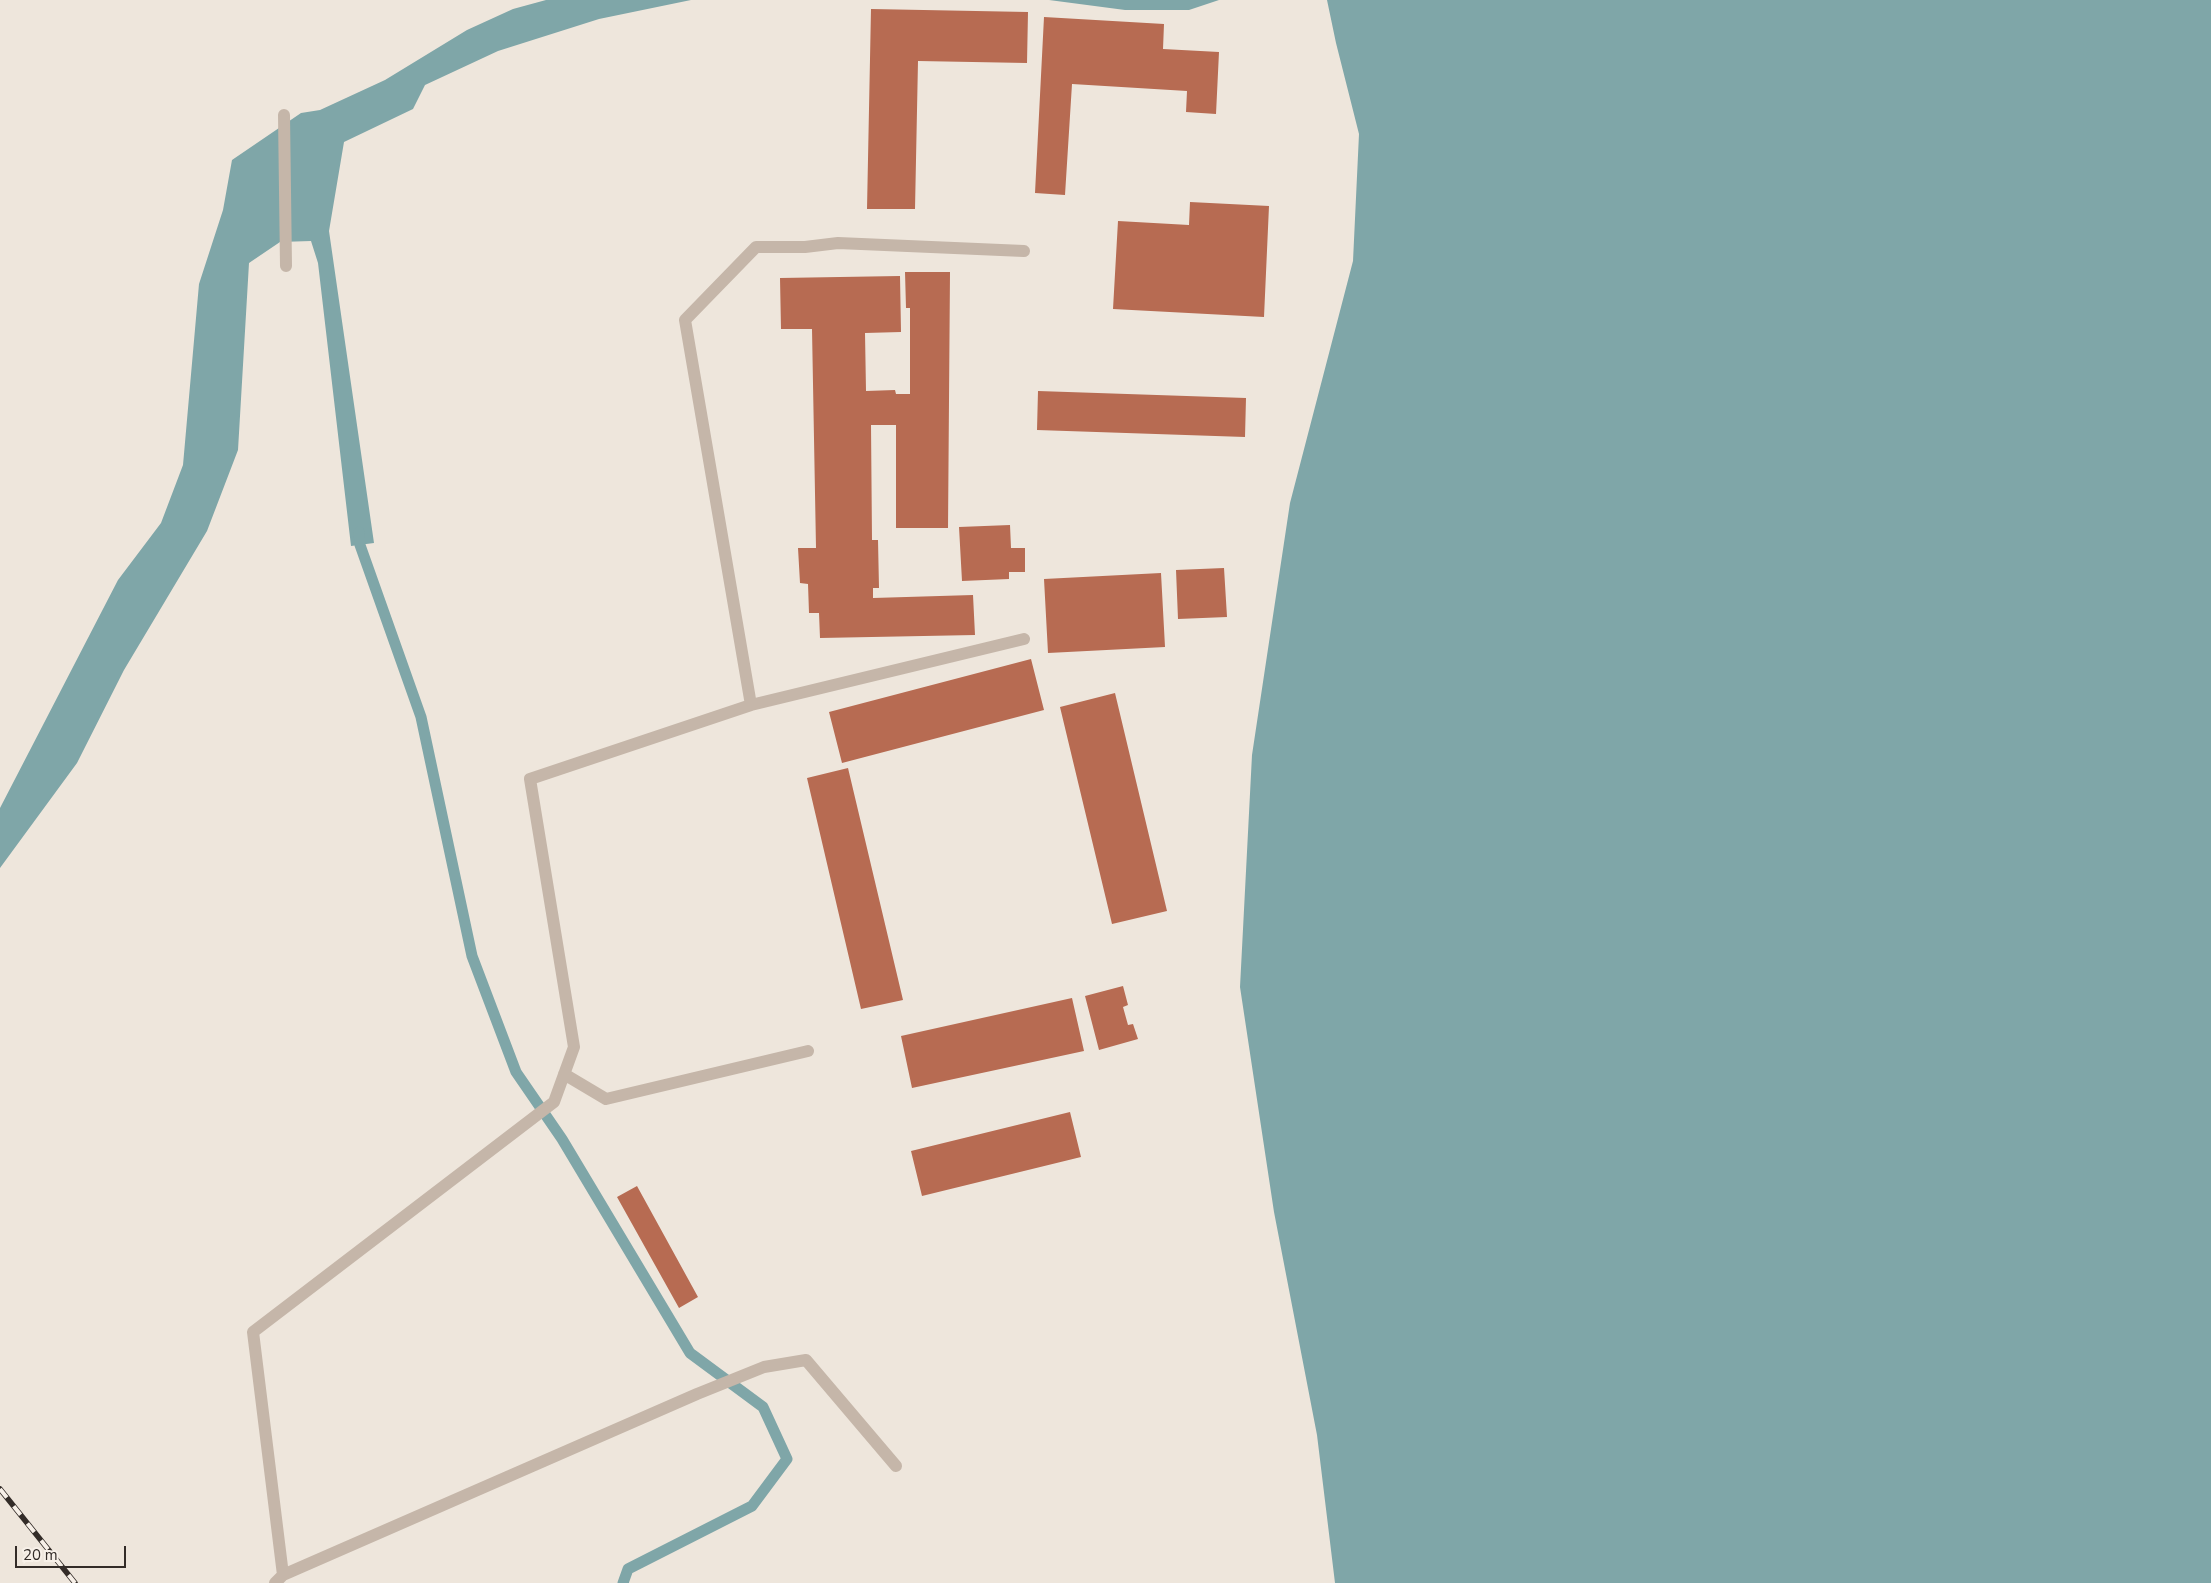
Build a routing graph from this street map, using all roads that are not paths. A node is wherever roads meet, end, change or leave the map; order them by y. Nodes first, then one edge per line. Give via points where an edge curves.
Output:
1 (284, 115) dead end
2 (1024, 251) dead end
3 (286, 266) dead end
4 (1024, 639) dead end
5 (751, 705) junction
6 (808, 1051) dead end
7 (564, 1074) junction
8 (896, 1466) dead end
9 (279, 1579) edge

1 - 3 street
2 - 5 street via 838,243 756,248 685,320
4 - 5 street
5 - 7 street via 530,779 574,1047
6 - 7 street via 606,1099
7 - 9 street via 554,1102 253,1332
8 - 9 street via 806,1360 764,1367

